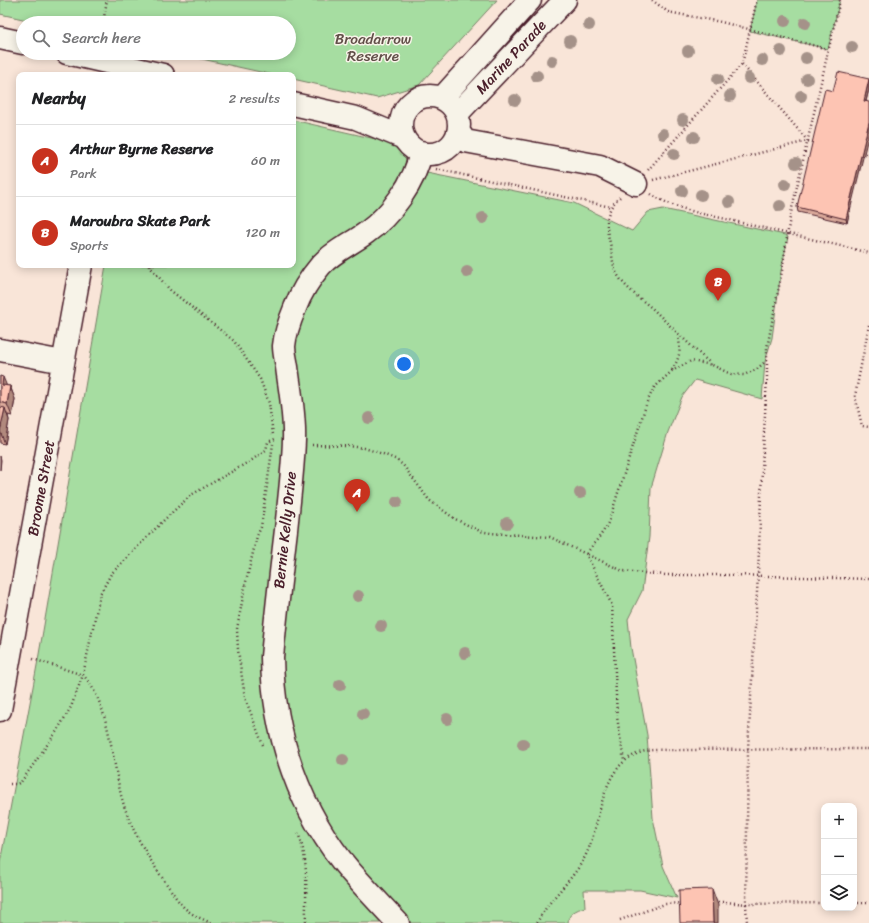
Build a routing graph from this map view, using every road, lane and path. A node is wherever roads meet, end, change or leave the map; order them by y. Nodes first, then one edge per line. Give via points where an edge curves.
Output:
1 (107, 0) edge
2 (530, 0) edge
3 (565, 0) edge
4 (652, 0) edge
5 (757, 0) edge
6 (840, 0) edge
7 (104, 16) edge
8 (750, 31) junction
9 (0, 38) edge
10 (16, 41) edge
11 (828, 49) junction
12 (88, 60) edge
13 (742, 64) junction
14 (118, 70) edge
15 (136, 72) edge
16 (442, 98) junction
17 (296, 105) edge
18 (404, 112) junction
19 (356, 118) junction
20 (458, 123) junction
21 (404, 138) junction
22 (807, 141) junction
23 (815, 142) edge
24 (854, 151) edge
25 (869, 155) edge
26 (428, 160) junction
27 (636, 184) junction
28 (787, 235) junction
29 (869, 253) edge
30 (80, 268) edge
31 (151, 268) edge
32 (869, 325) edge
33 (676, 333) junction
34 (0, 350) edge
35 (767, 360) junction
36 (63, 362) junction
37 (712, 365) junction
38 (672, 371) junction
39 (869, 427) edge
40 (284, 438) junction
41 (586, 554) junction
42 (758, 575) junction
43 (869, 579) edge
44 (6, 646) edge
45 (33, 659) dead end
46 (83, 675) junction
47 (0, 710) edge
48 (264, 748) dead end
49 (748, 749) junction
50 (869, 749) edge
51 (624, 761) junction
52 (10, 784) dead end
53 (296, 828) dead end
54 (710, 902) edge
55 (687, 903) edge
56 (821, 903) edge
57 (857, 903) edge
58 (869, 903) edge
59 (746, 904) junction
60 (620, 920) dead end
61 (211, 923) edge
62 (306, 923) edge
63 (398, 923) edge
64 (537, 923) edge
65 (747, 923) edge

1 - 7 path
2 - 16 street, Marine Parade
3 - 20 street, Marine Parade
4 - 8 path via 668,12 721,22
5 - 8 path
6 - 11 path
8 - 11 path
8 - 13 path
9 - 10 street
11 - 22 path
12 - 14 street
13 - 22 path
13 - 27 path
14 - 15 street
16 - 18 street via 424,96 416,99
16 - 20 street via 454,107
17 - 19 street
18 - 19 street
18 - 21 street via 401,121
19 - 21 street
20 - 26 street via 456,140
20 - 27 street via 465,141 600,166
21 - 26 street
22 - 23 path
22 - 27 path
22 - 28 path
24 - 25 path
26 - 33 path via 611,207 606,226 612,261 618,277
26 - 40 street, Bernie Kelly Drive via 418,165 408,187 383,219 322,264 302,292 284,346 294,418
27 - 28 path via 657,198 694,212
28 - 29 path via 824,241
28 - 35 path
30 - 36 street, Broome Street
31 - 40 path via 170,290 234,341 260,379
32 - 39 path via 855,396 862,426
33 - 37 path
33 - 38 path via 680,342 680,352
34 - 36 street
35 - 37 path via 757,369 744,375 731,374
35 - 42 path
36 - 44 street, Broome Street
37 - 38 path via 690,361
38 - 41 path via 654,388 647,402 609,521
40 - 41 path via 304,439 309,441 309,446 364,448 395,458 429,500 455,519 480,531 550,537
40 - 46 path via 268,442 266,450 252,460 191,495 110,574 100,594
40 - 48 path via 257,536 237,629 245,698
40 - 63 street, Bernie Kelly Drive via 292,470 272,657 275,709 283,742 307,806 350,871
41 - 42 path via 623,571 666,575
41 - 51 path via 612,605 617,717
42 - 43 path
42 - 49 path
44 - 47 street, Broome Street
45 - 46 path
46 - 52 path via 71,707 57,731 21,782
46 - 61 path via 93,690 102,712 122,800 140,843 181,904
49 - 50 path
49 - 51 path via 643,751
49 - 59 path
51 - 64 path via 613,773 606,789 590,846 584,858
53 - 62 path via 304,851 306,868
54 - 59 path
55 - 60 path via 665,904
56 - 59 path
57 - 58 path
59 - 65 path

